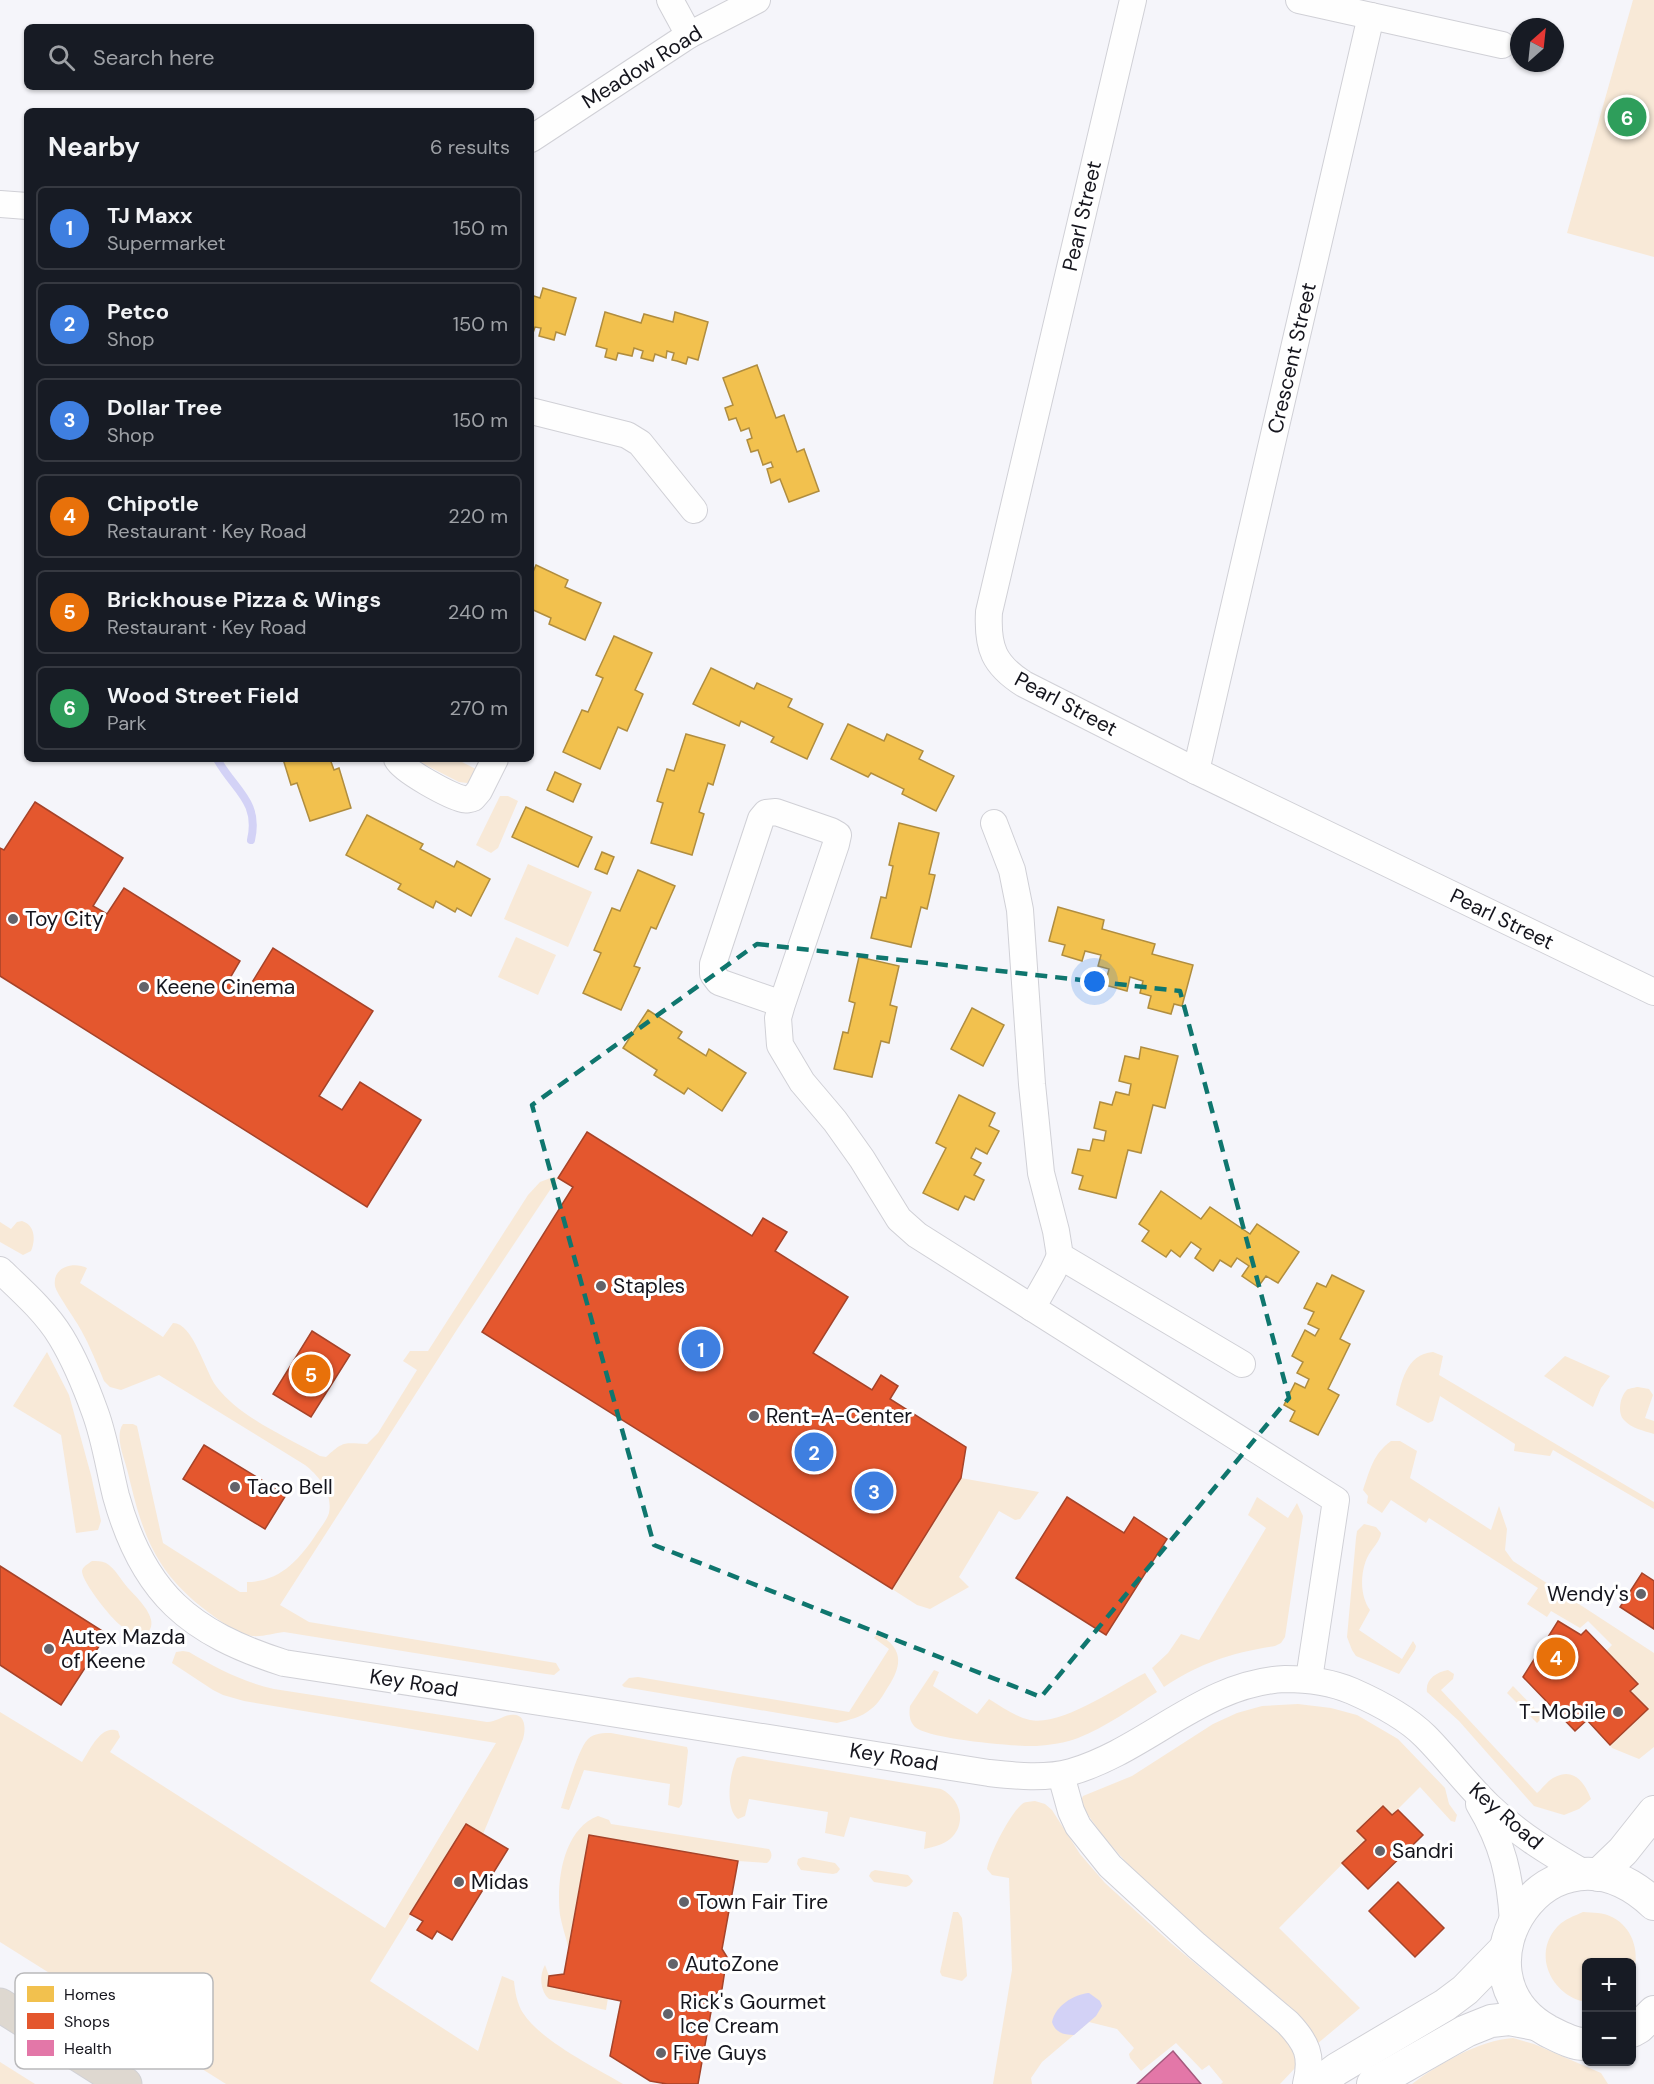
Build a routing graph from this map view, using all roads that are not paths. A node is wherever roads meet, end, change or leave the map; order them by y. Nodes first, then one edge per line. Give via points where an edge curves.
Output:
1 (670, 0) edge
2 (757, 0) edge
3 (1133, 0) edge
4 (1299, 0) edge
5 (1371, 16) junction
6 (689, 35) junction
7 (1502, 45) dead end
8 (534, 137) edge
9 (0, 204) edge
10 (24, 206) edge
11 (534, 412) edge
12 (694, 510) dead end
13 (398, 762) edge
14 (494, 762) edge
15 (1197, 771) junction
16 (994, 823) dead end
17 (1654, 992) edge
18 (782, 1004) junction
19 (1060, 1256) junction
20 (0, 1270) edge
21 (1032, 1308) junction
22 (1242, 1364) dead end
23 (1309, 1678) junction
24 (1054, 1775) junction
25 (1465, 1780) junction
26 (1654, 1812) edge
27 (1592, 1874) junction
28 (1654, 1904) edge
29 (1509, 1936) junction
30 (0, 2005) edge
31 (1654, 2012) edge
32 (15, 2014) edge
33 (1535, 2024) junction
34 (1636, 2029) edge
35 (1582, 2044) edge
36 (101, 2069) edge
37 (125, 2084) edge
38 (1306, 2084) edge
39 (1317, 2084) edge
40 (1373, 2084) edge

1 - 6 street
2 - 6 street, Meadow Road
3 - 15 street, Pearl Street via 987,632 992,652 1006,672 1024,684
4 - 5 street
5 - 7 street
5 - 15 street, Crescent Street
6 - 8 street, Meadow Road
9 - 10 street
11 - 12 street via 627,435 640,443
13 - 14 street via 412,775 463,799 473,798 479,791
15 - 17 street, Pearl Street
16 - 19 street via 1012,870 1020,910 1041,1173
18 - 18 street via 838,836 776,812 766,813 761,819 716,953 713,974 719,982
18 - 21 street via 778,1018 780,1045 899,1218 917,1235
19 - 21 street
19 - 22 street
20 - 24 street, Key Road via 61,1336 95,1412 129,1537 148,1574 167,1599 190,1618 247,1652 284,1664 989,1773
21 - 23 street via 1336,1500
23 - 24 street, Key Road via 1267,1680 1235,1688 1097,1762
23 - 25 street, Key Road via 1350,1690 1393,1712 1424,1735
24 - 38 street via 1078,1826 1110,1866 1300,2036 1309,2058
25 - 27 street, Key Road via 1490,1807 1540,1848
25 - 29 street, Key Road via 1491,1824 1507,1867 1511,1888
26 - 27 street via 1623,1851
27 - 28 street via 1613,1877 1632,1886
27 - 29 street via 1568,1877 1545,1886 1526,1902
29 - 33 street via 1506,1977 1517,2003
29 - 39 street via 1466,1990
30 - 32 highway
31 - 34 street
33 - 35 street
33 - 40 street via 1509,2019 1491,2021
36 - 37 highway

